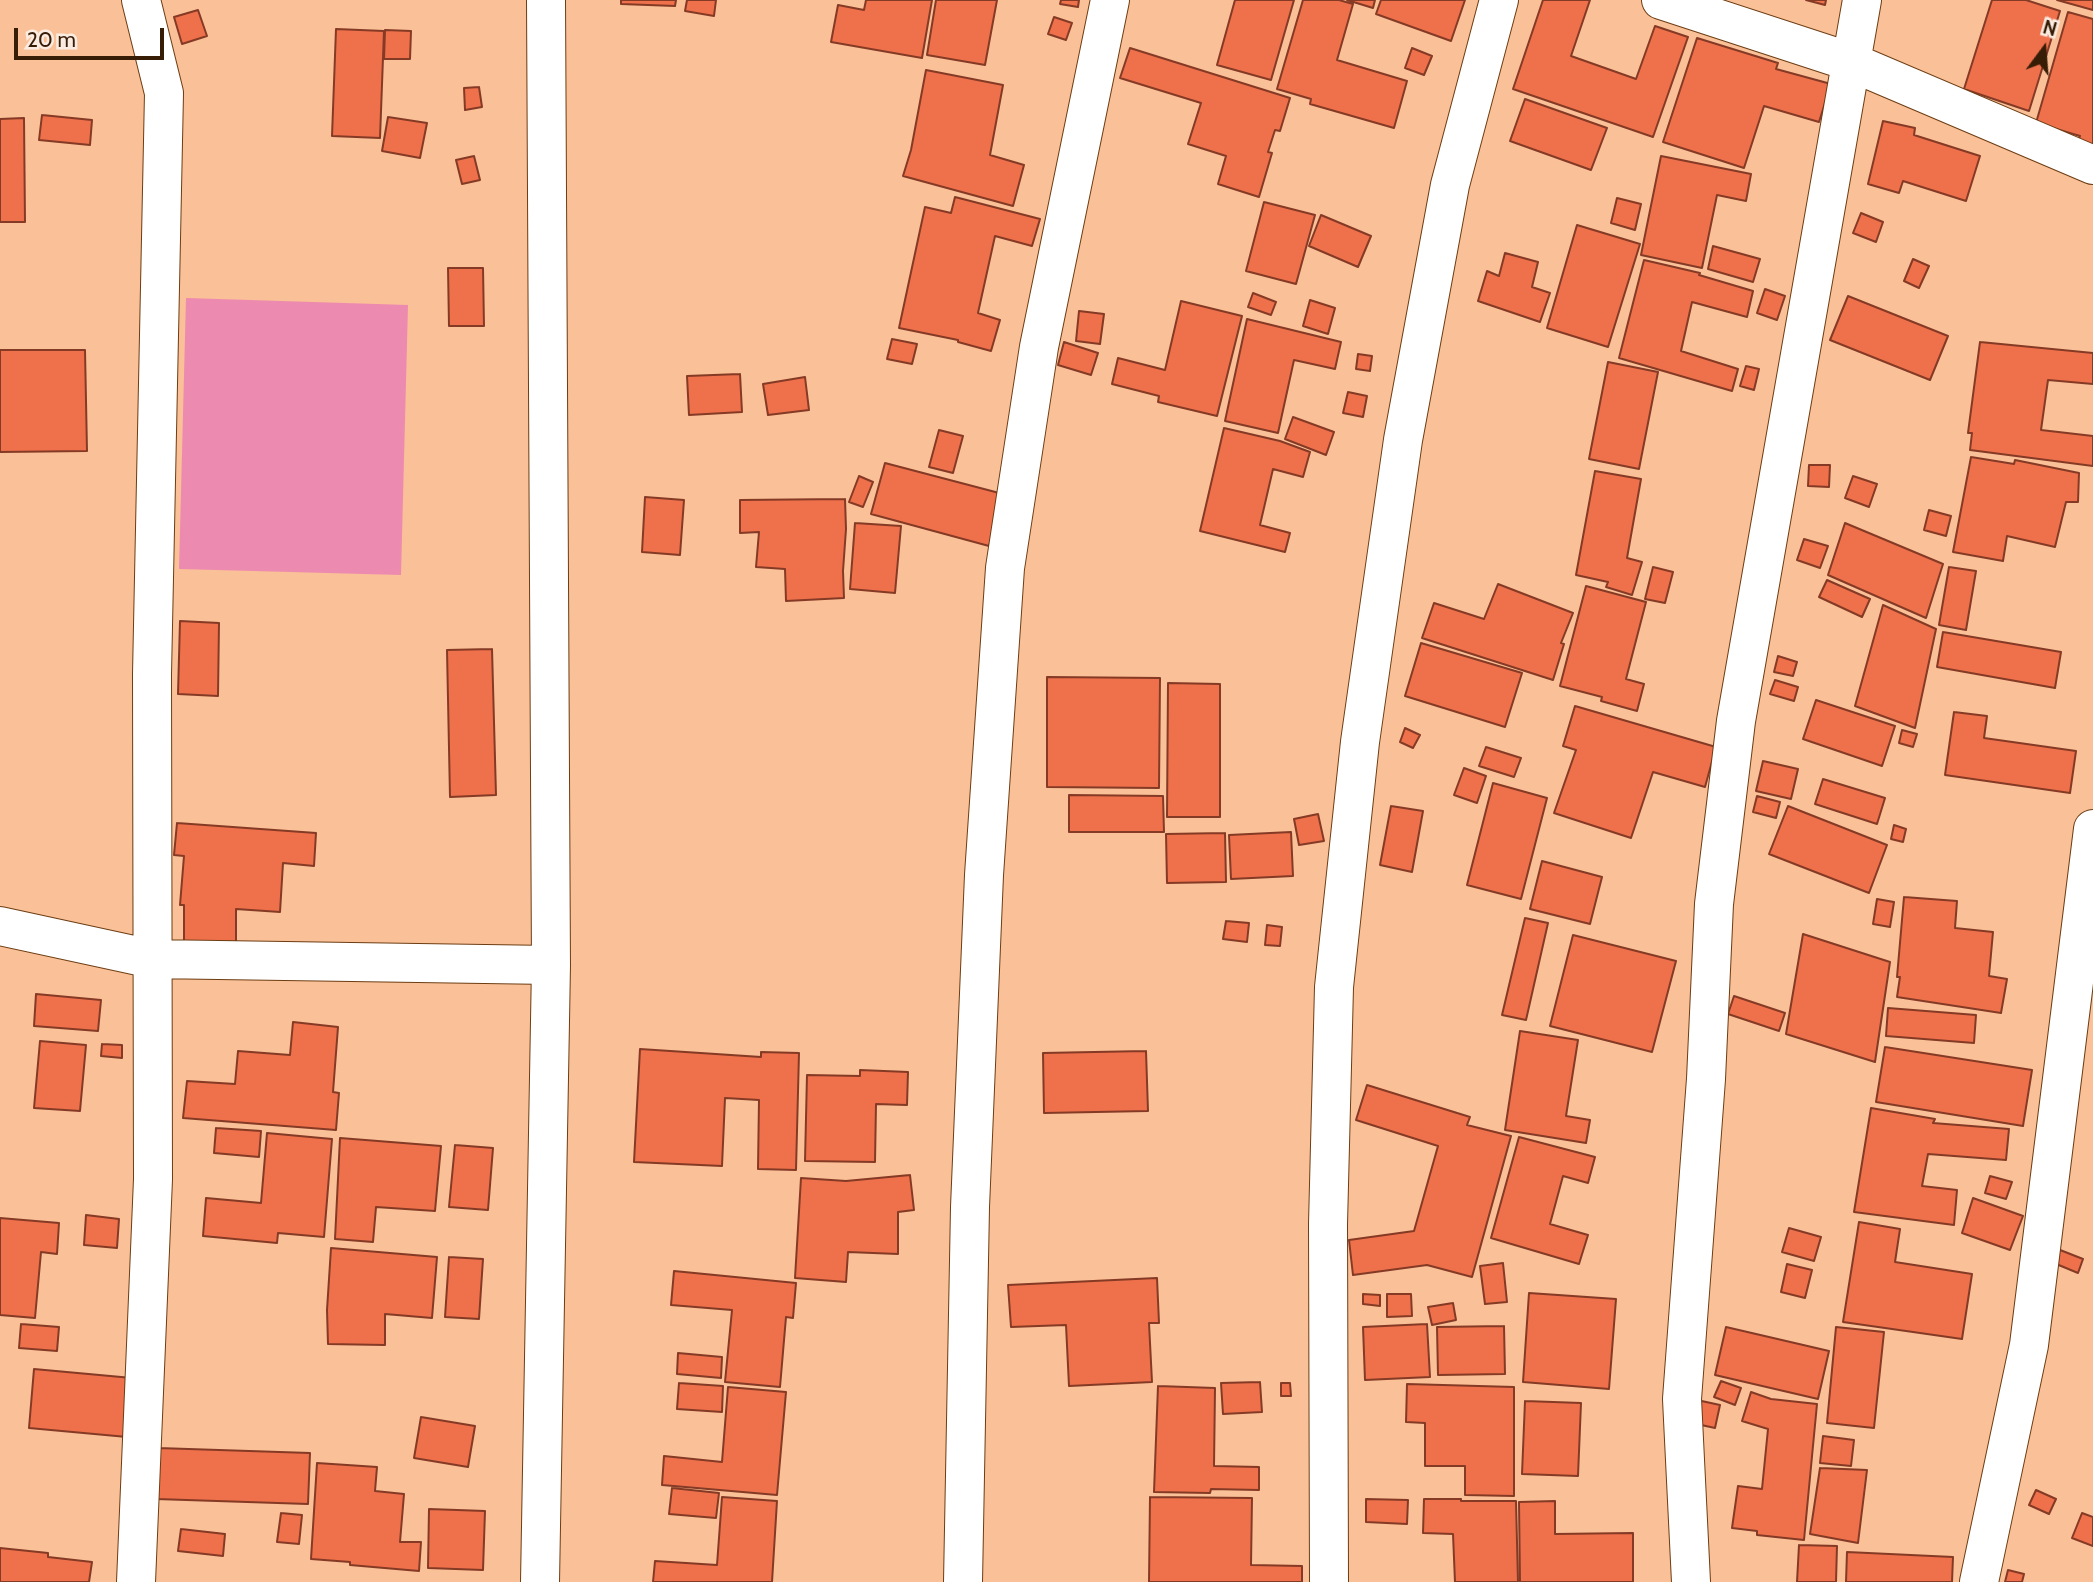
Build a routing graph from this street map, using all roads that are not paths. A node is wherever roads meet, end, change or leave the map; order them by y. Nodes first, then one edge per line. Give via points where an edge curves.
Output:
1 (141, 0) edge
2 (546, 0) edge
3 (1110, 0) edge
4 (1499, 0) edge
5 (1661, 0) edge
6 (1862, 0) edge
7 (1851, 62) junction
8 (2093, 165) edge
9 (2093, 829) edge
10 (0, 926) edge
11 (152, 959) junction
12 (551, 965) junction
13 (136, 1582) edge
14 (540, 1582) edge
15 (963, 1582) edge
16 (1329, 1582) edge
17 (1691, 1582) edge
18 (1979, 1582) edge

1 - 11 street via 164,93 152,660
2 - 12 street
3 - 15 street via 1040,347 1005,568 984,875 971,1180
4 - 16 street via 1450,185 1403,440 1360,742 1334,987 1328,1224
5 - 7 street
6 - 7 street
7 - 8 street
7 - 17 street via 1736,721 1714,905 1682,1399
9 - 18 street via 2029,1345
10 - 11 street
11 - 12 street
11 - 13 street via 153,1179
12 - 14 street

